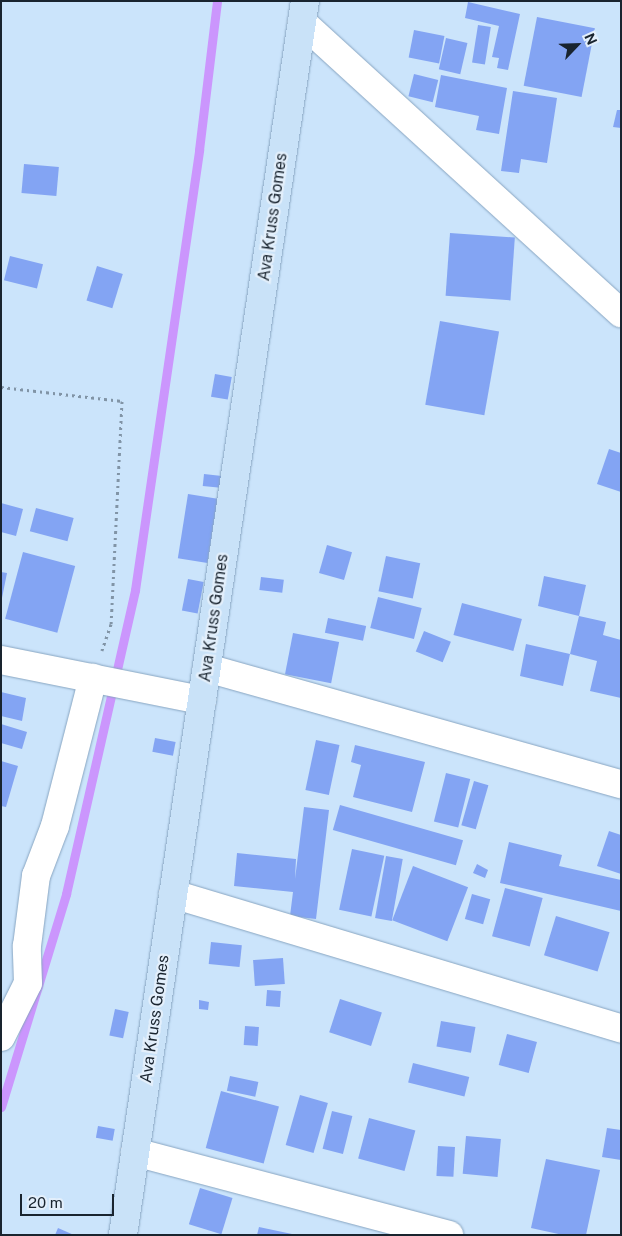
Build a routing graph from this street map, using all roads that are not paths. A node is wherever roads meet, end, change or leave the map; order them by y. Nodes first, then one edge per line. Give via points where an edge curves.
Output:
1 (303, 12) edge
2 (621, 312) edge
3 (1, 660) edge
4 (207, 668) junction
5 (93, 678) junction
6 (202, 700) junction
7 (621, 784) edge
8 (173, 894) junction
9 (621, 1028) edge
10 (1, 1037) edge
11 (136, 1152) junction
12 (123, 1235) edge
13 (449, 1235) edge

1 - 2 street
1 - 4 street, Ava Kruss Gomes
3 - 5 street
4 - 6 street, Ava Kruss Gomes
4 - 7 street
5 - 6 street
5 - 10 street via 55,826 36,876 27,946 28,983
6 - 8 street, Ava Kruss Gomes
8 - 9 street
8 - 11 street, Ava Kruss Gomes
11 - 12 street, Ava Kruss Gomes
11 - 13 street

